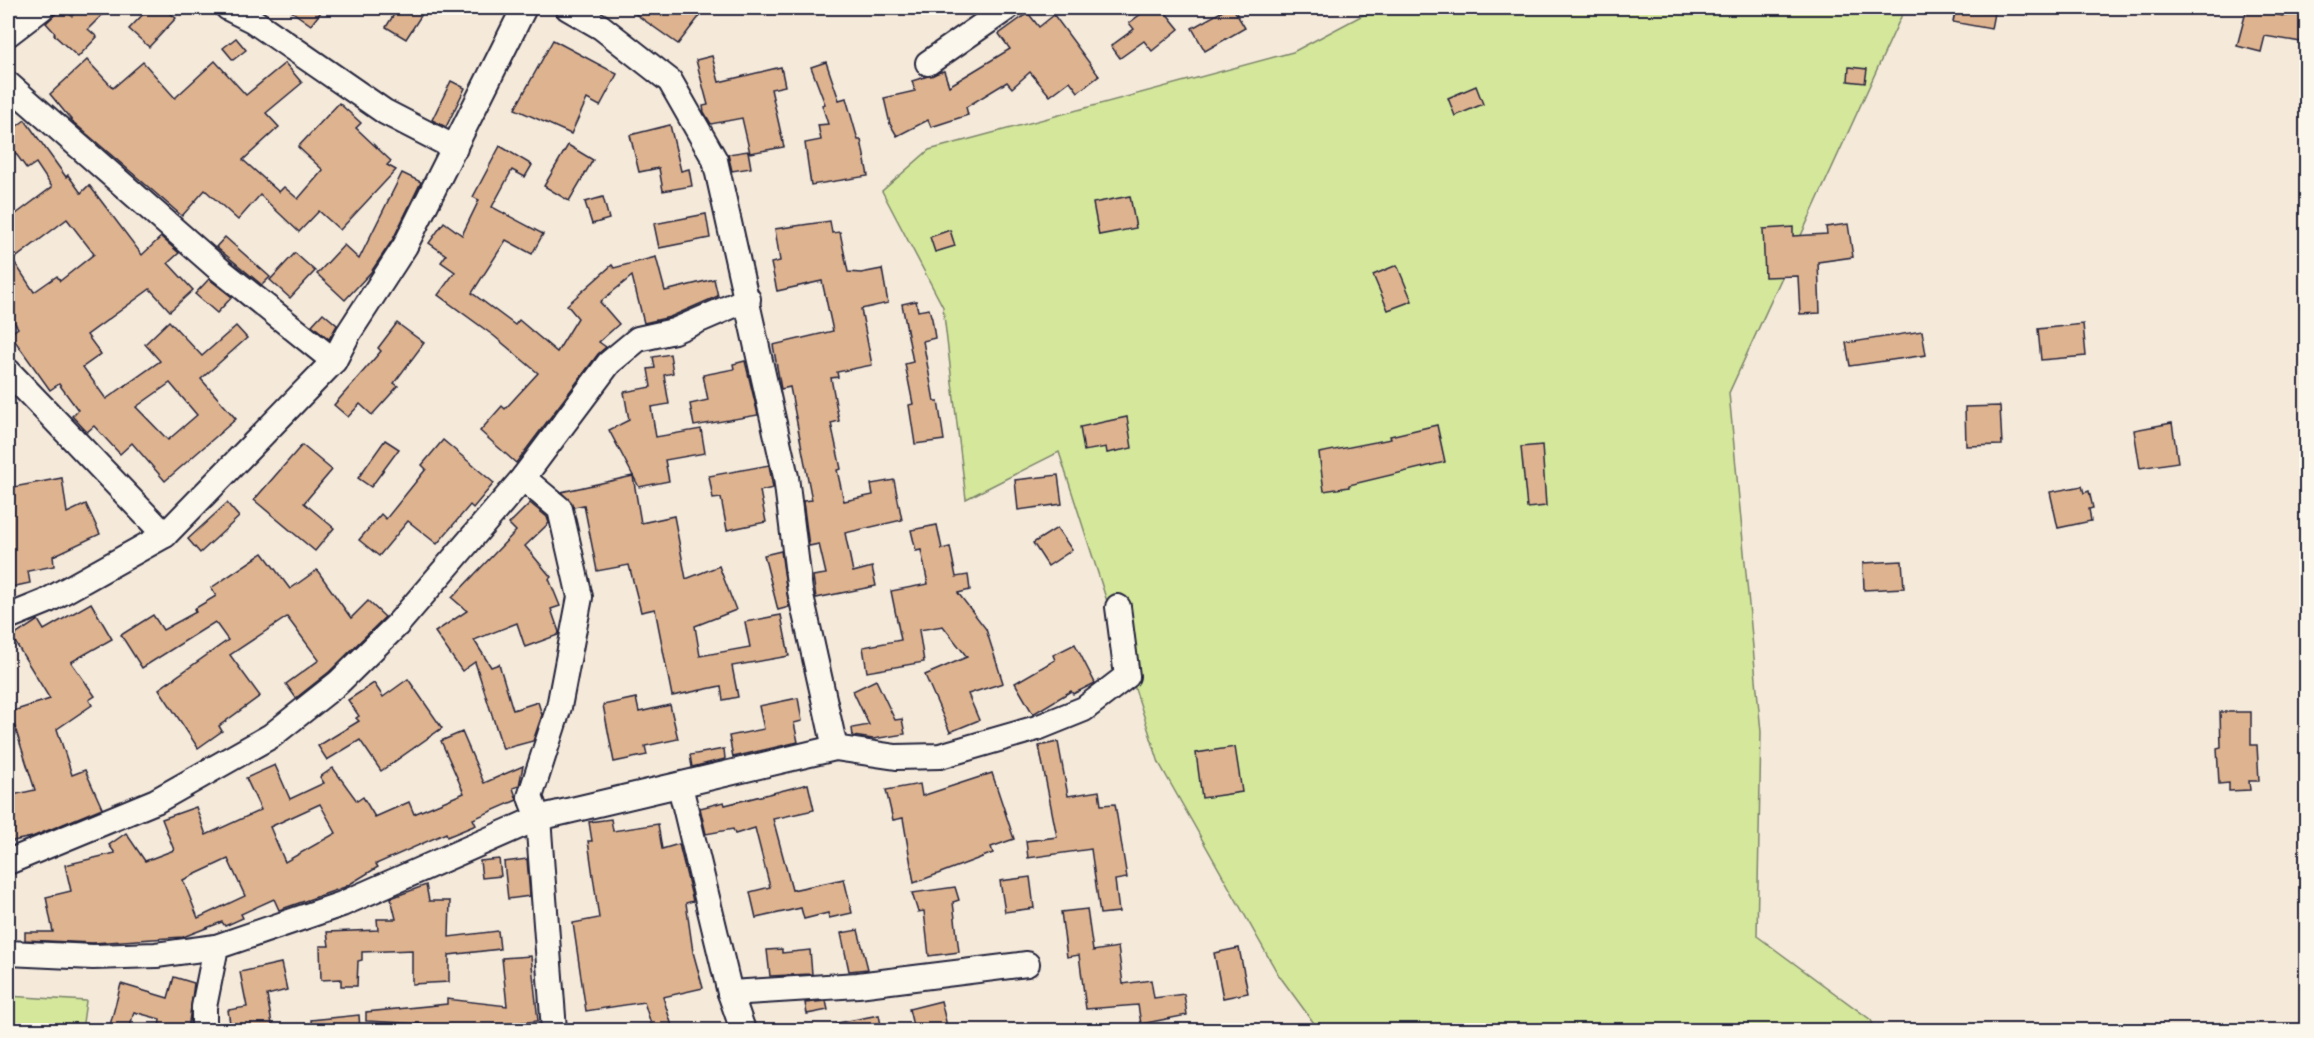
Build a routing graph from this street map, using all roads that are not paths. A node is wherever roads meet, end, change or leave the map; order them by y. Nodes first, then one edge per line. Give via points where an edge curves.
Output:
1 (42, 8) edge
2 (228, 8) edge
3 (524, 8) edge
4 (568, 8) edge
5 (1007, 8) edge
6 (255, 14) edge
7 (8, 34) edge
8 (928, 63) dead end
9 (8, 84) edge
10 (455, 148) junction
11 (748, 299) junction
12 (334, 361) junction
13 (8, 371) edge
14 (523, 478) junction
15 (165, 535) junction
16 (1118, 607) dead end
17 (8, 617) edge
18 (835, 748) junction
19 (680, 786) junction
20 (538, 818) junction
21 (8, 862) edge
22 (216, 947) junction
23 (8, 954) edge
24 (1027, 964) dead end
25 (730, 993) junction
26 (204, 1030) edge
27 (553, 1030) edge
28 (743, 1030) edge

1 - 7 street
2 - 6 street
3 - 10 street
4 - 11 street via 601,27 670,81 715,160
5 - 8 street
6 - 10 street via 385,112
9 - 12 street via 219,269
10 - 12 street via 405,246
11 - 14 street via 674,331 638,339 609,363
11 - 18 street via 786,477 800,591
12 - 15 street
13 - 15 street
14 - 20 street via 560,510 580,597 559,707 530,796
14 - 21 street via 397,625 338,683 271,736 156,801
15 - 17 street via 45,602
16 - 18 street via 1127,676 1084,709 1037,728 940,756 896,757
18 - 19 street
19 - 20 street
19 - 25 street
20 - 22 street via 342,904
20 - 27 street
22 - 23 street via 156,955
22 - 26 street via 204,1007
24 - 25 street via 858,985
25 - 28 street

